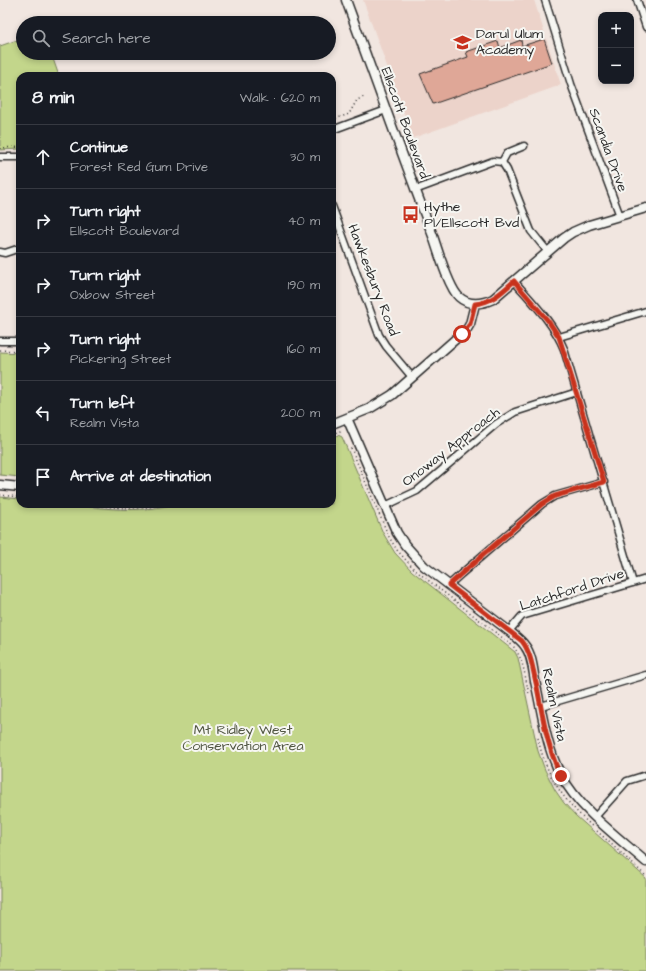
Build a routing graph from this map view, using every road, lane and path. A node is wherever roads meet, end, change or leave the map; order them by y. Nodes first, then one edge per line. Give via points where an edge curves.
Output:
1 (346, 0) edge
2 (545, 0) edge
3 (637, 0) edge
4 (646, 27) edge
5 (366, 96) dead end
6 (386, 110) junction
7 (336, 119) edge
8 (336, 129) edge
9 (524, 146) dead end
10 (16, 147) edge
11 (0, 148) edge
12 (16, 156) edge
13 (0, 157) edge
14 (502, 162) junction
15 (415, 190) junction
16 (646, 208) edge
17 (620, 216) junction
18 (336, 217) edge
19 (16, 249) edge
20 (0, 252) edge
21 (548, 252) junction
22 (514, 281) junction
23 (475, 304) junction
24 (645, 311) edge
25 (646, 318) edge
26 (559, 337) junction
27 (0, 341) edge
28 (16, 342) edge
29 (0, 350) edge
30 (16, 351) edge
31 (412, 377) junction
32 (577, 392) junction
33 (347, 418) junction
34 (336, 422) edge
35 (336, 432) edge
36 (346, 436) dead end
37 (348, 443) dead end
38 (604, 482) junction
39 (0, 485) edge
40 (16, 487) edge
41 (0, 495) edge
42 (16, 497) edge
43 (385, 506) junction
44 (122, 508) edge
45 (140, 508) edge
46 (646, 579) edge
47 (633, 583) junction
48 (449, 585) junction
49 (509, 631) junction
50 (646, 675) edge
51 (530, 699) dead end
52 (541, 706) junction
53 (537, 734) dead end
54 (646, 774) edge
55 (595, 817) junction
56 (646, 862) edge
57 (646, 876) edge

1 - 6 street, Ellscott Boulevard
2 - 17 street, Scandia Drive via 571,84
3 - 4 street
5 - 7 path via 357,100 349,114
6 - 8 street
6 - 15 street, Ellscott Boulevard
9 - 14 street via 507,153
10 - 11 path
12 - 13 street
14 - 15 street via 493,161
14 - 21 street via 508,170 531,231
15 - 23 street, Ellscott Boulevard via 455,291 464,301
16 - 17 street
17 - 21 street via 581,228
18 - 31 street, Hawkesbury Road via 379,335
19 - 20 street
21 - 22 street
22 - 23 street via 493,299
22 - 26 street
23 - 31 street via 467,329
24 - 25 street
24 - 26 street
26 - 32 street
27 - 28 street
29 - 30 path
31 - 33 street via 380,402
32 - 38 street
32 - 43 street, Onoway Approach via 515,412 496,424 417,491
33 - 34 street
33 - 43 street, Realm Vista
35 - 36 path via 342,429
37 - 51 path via 396,550 415,570 514,646 521,659
38 - 47 street
38 - 48 street via 555,496 542,504
39 - 40 street
41 - 42 path
43 - 48 street, Realm Vista via 405,545 424,566
44 - 45 path
46 - 47 street, Latchford Drive
47 - 49 street, Latchford Drive via 522,616
48 - 49 street, Realm Vista
49 - 52 street, Realm Vista via 522,641 529,654
50 - 52 street
52 - 55 street, Realm Vista via 550,749 561,776 571,792
53 - 57 path via 544,763 565,798 582,818
54 - 55 street via 627,781
55 - 56 street, Realm Vista

